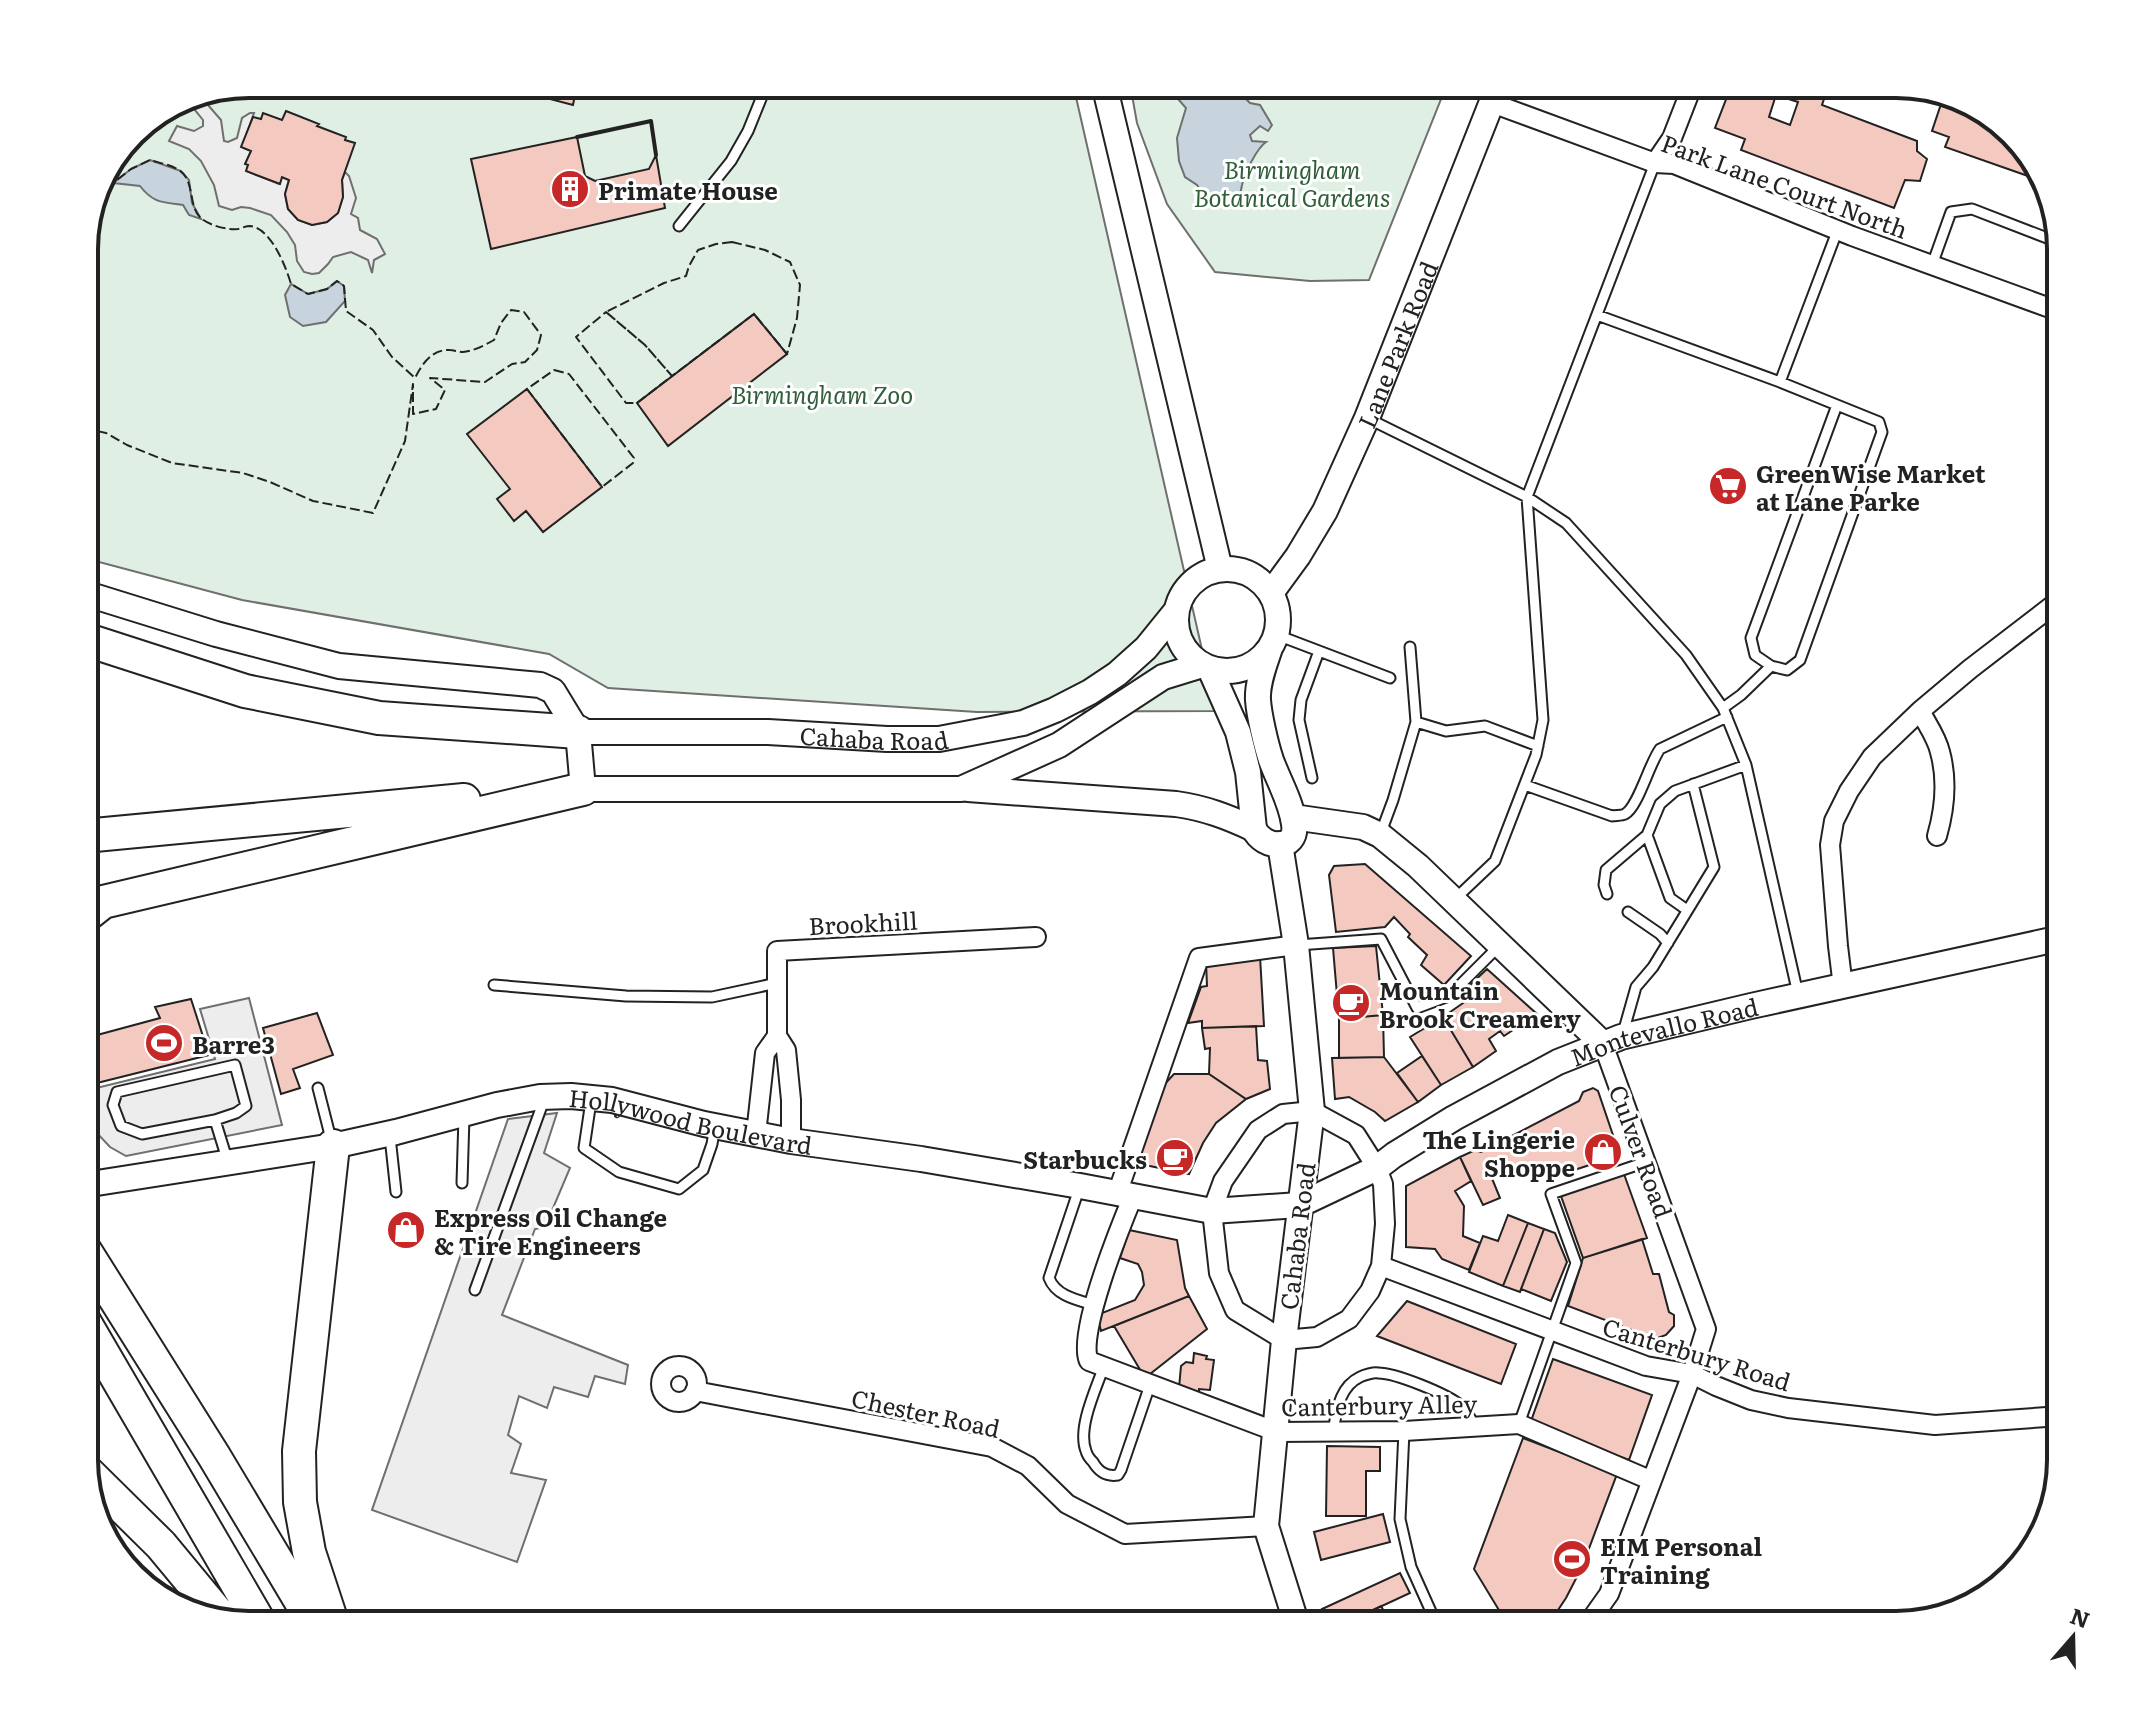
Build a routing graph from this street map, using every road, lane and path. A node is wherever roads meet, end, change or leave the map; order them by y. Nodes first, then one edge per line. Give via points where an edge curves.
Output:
1 (761, 98) edge
2 (1107, 98) edge
3 (1494, 98) edge
4 (1507, 98) edge
5 (1688, 98) edge
6 (1655, 163) junction
7 (679, 226) dead end
8 (1838, 229) junction
9 (2046, 238) edge
10 (1932, 265) junction
11 (2047, 307) edge
12 (1597, 315) junction
13 (1780, 382) junction
14 (1837, 405) junction
15 (1367, 418) junction
16 (1527, 497) junction
17 (1220, 569) junction
18 (1271, 593) junction
19 (98, 597) edge
20 (2047, 610) edge
21 (1176, 611) junction
22 (1273, 643) junction
23 (98, 644) edge
24 (1410, 647) dead end
25 (1319, 651) junction
26 (1771, 666) junction
27 (1206, 667) junction
28 (1390, 678) dead end
29 (1920, 711) junction
30 (1725, 712) junction
31 (1416, 722) junction
32 (578, 732) junction
33 (1538, 746) junction
34 (1746, 765) junction
35 (1312, 778) dead end
36 (1693, 784) junction
37 (1525, 785) junction
38 (583, 789) junction
39 (961, 789) junction
40 (1293, 817) junction
41 (1254, 829) junction
42 (98, 835) edge
43 (1380, 835) junction
44 (1647, 835) junction
45 (1937, 836) dead end
46 (1280, 844) junction
47 (1607, 894) dead end
48 (1454, 900) junction
49 (98, 906) edge
50 (1687, 910) junction
51 (1628, 912) dead end
52 (1036, 937) dead end
53 (2047, 941) edge
54 (1668, 943) junction
55 (1296, 945) junction
56 (1500, 945) junction
57 (777, 983) junction
58 (494, 985) dead end
59 (1843, 987) junction
60 (1798, 996) junction
61 (777, 1036) junction
62 (1612, 1041) junction
63 (318, 1088) dead end
64 (545, 1097) junction
65 (591, 1098) junction
66 (1312, 1111) junction
67 (464, 1113) junction
68 (215, 1120) junction
69 (715, 1126) junction
70 (390, 1133) junction
71 (756, 1134) junction
72 (791, 1141) junction
73 (333, 1146) junction
74 (1647, 1162) junction
75 (227, 1163) junction
76 (1377, 1168) junction
77 (98, 1183) edge
78 (462, 1183) dead end
79 (1080, 1186) junction
80 (396, 1192) dead end
81 (1125, 1195) junction
82 (1299, 1205) junction
83 (1212, 1211) junction
84 (1381, 1266) junction
85 (98, 1271) edge
86 (475, 1290) dead end
87 (1094, 1305) junction
88 (1552, 1331) junction
89 (1284, 1340) junction
90 (98, 1345) edge
91 (1104, 1366) junction
92 (1692, 1374) junction
93 (1150, 1385) junction
94 (695, 1391) dead end
95 (2047, 1417) edge
96 (1519, 1424) junction
97 (1476, 1427) junction
98 (1333, 1431) junction
99 (1404, 1431) junction
100 (1277, 1432) junction
101 (1650, 1480) junction
102 (100, 1485) edge
103 (1266, 1526) junction
104 (212, 1606) edge
105 (253, 1611) edge
106 (307, 1611) edge
107 (328, 1611) edge
108 (1293, 1611) edge
109 (1431, 1611) edge
110 (1597, 1611) edge

1 - 7 lane via 731,161
2 - 17 street
3 - 15 street, Lane Park Road
4 - 6 street, Park Lane Court North
5 - 6 street via 1672,138
6 - 8 street, Park Lane Court North via 1674,164
6 - 12 lane
8 - 10 street, Park Lane Court North
8 - 13 lane
9 - 10 lane via 1972,209 1951,212
10 - 11 street, Park Lane Court North
12 - 13 lane
12 - 16 lane
13 - 14 lane
14 - 26 lane via 1751,638 1755,655
14 - 26 lane via 1879,422 1882,432 1800,660 1787,670
15 - 16 lane
15 - 18 street, Lane Park Road via 1325,511
16 - 30 lane via 1566,523 1686,655
16 - 33 lane via 1543,720
17 - 18 street via 1253,576
17 - 21 street, Cahaba Road via 1194,581
18 - 22 street via 1279,616
19 - 32 street via 339,666 540,685 553,691
20 - 29 street
21 - 27 street via 1178,637 1191,658
21 - 32 street, Cahaba Road via 1117,674 1023,723 939,739
22 - 25 lane
22 - 27 street via 1250,667 1225,672
22 - 40 street via 1258,701 1271,760
23 - 32 highway via 245,691 379,718
24 - 31 lane
25 - 28 lane
25 - 35 lane via 1299,720
26 - 30 lane
27 - 39 street via 1163,677 1059,745
27 - 41 street via 1238,732
29 - 45 street via 1940,750 1945,781
29 - 59 street via 1872,757 1834,821 1830,845
30 - 34 lane
30 - 37 lane via 1660,749 1626,814 1612,816
31 - 33 lane via 1446,731 1485,726
31 - 43 lane
32 - 38 street
33 - 37 lane
34 - 36 lane
34 - 60 lane
36 - 44 lane via 1660,804
36 - 50 lane via 1714,867
37 - 48 lane via 1495,861
38 - 39 street
38 - 42 highway
38 - 49 highway
39 - 41 street via 1176,804 1215,812
40 - 43 street, Culver Road via 1363,827
40 - 46 street via 1295,834
41 - 46 street via 1264,842
43 - 48 street, Culver Road
44 - 47 lane via 1606,870
44 - 50 lane via 1670,898
46 - 55 street, Cahaba Road
48 - 56 street, Culver Road
50 - 54 lane
51 - 54 lane
52 - 57 street, Brookhill via 777,951
53 - 59 street, Montevallo Road
54 - 62 lane via 1636,987
55 - 56 lane via 1381,939 1417,1008 1449,996
55 - 66 street, Cahaba Road
55 - 81 street via 1199,958
56 - 62 street, Culver Road
57 - 58 lane via 712,997
57 - 61 street, Brookhill
59 - 60 street, Montevallo Road
60 - 62 street, Montevallo Road
61 - 71 street, Brookhill via 765,1053
61 - 72 street, Brookhill via 786,1050
62 - 74 street, Culver Road
62 - 76 street, Montevallo Road via 1558,1062 1454,1118
63 - 73 lane
64 - 65 street, Hollywood Boulevard
64 - 67 street, Hollywood Boulevard
64 - 86 lane
65 - 69 street, Hollywood Boulevard
65 - 69 lane via 584,1148 619,1172 679,1189 703,1170
66 - 76 street via 1356,1135
66 - 82 street, Cahaba Road
66 - 83 street via 1283,1114 1258,1130 1223,1181
67 - 70 street, Hollywood Boulevard
67 - 78 lane
68 - 68 lane via 142,1134 121,1126 113,1105 117,1092 235,1065 246,1106
68 - 75 lane
69 - 71 street, Hollywood Boulevard
70 - 73 street, Hollywood Boulevard
70 - 80 lane
71 - 72 street, Hollywood Boulevard
72 - 79 street, Hollywood Boulevard
73 - 75 street, Hollywood Boulevard
73 - 107 highway via 299,1451 300,1502 309,1552
74 - 88 lane via 1551,1194 1576,1263
74 - 92 street, Culver Road via 1706,1329
75 - 77 street, Hollywood Boulevard
76 - 82 street, Montevallo Road
76 - 84 street via 1385,1224
79 - 81 street, Hollywood Boulevard
79 - 87 lane via 1049,1278 1070,1298
81 - 83 street, Hollywood Boulevard
81 - 87 street
82 - 83 street, Hollywood Boulevard
82 - 89 street, Cahaba Road
83 - 89 street via 1219,1273 1235,1310
84 - 88 street, Canterbury Road
84 - 89 street via 1349,1319 1317,1337
85 - 106 highway
87 - 91 street via 1086,1355
88 - 92 street, Canterbury Road via 1646,1366
88 - 96 lane
89 - 100 street, Cahaba Road
90 - 105 highway
91 - 93 street, Canterbury Alley
91 - 93 lane via 1084,1439 1085,1451 1106,1474 1118,1475 1121,1470
92 - 95 street, Canterbury Road via 1751,1400 1788,1408 1935,1425
92 - 101 street, Culver Road
93 - 100 street, Canterbury Alley
94 - 103 street, Chester Road via 992,1447 1028,1466 1067,1504 1125,1534
96 - 97 street, Canterbury Alley
96 - 101 street
97 - 98 lane via 1461,1406 1442,1394 1378,1373 1359,1377 1345,1390
97 - 99 street, Canterbury Alley
98 - 99 street, Canterbury Alley
98 - 100 street, Canterbury Alley
99 - 109 lane via 1400,1519 1411,1567
100 - 103 street, Cahaba Road
101 - 110 street, Culver Road via 1609,1594
102 - 104 highway via 161,1545
103 - 108 street, Cahaba Road

